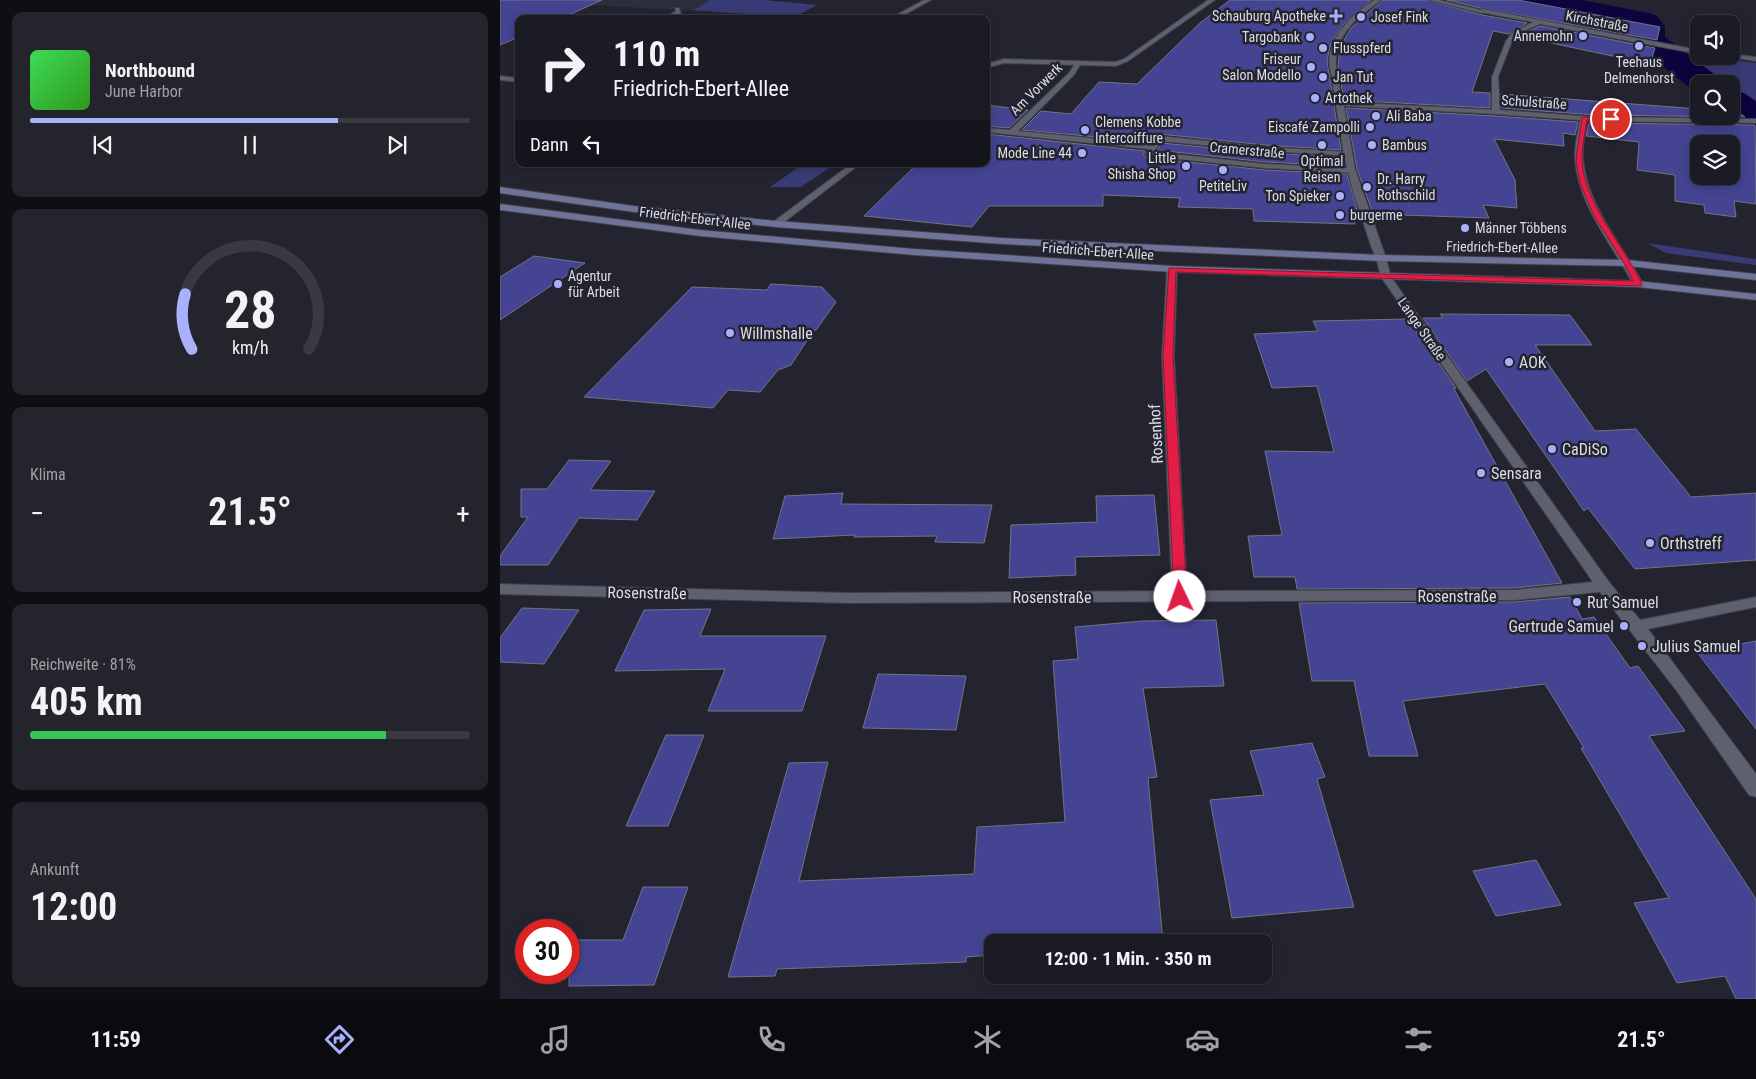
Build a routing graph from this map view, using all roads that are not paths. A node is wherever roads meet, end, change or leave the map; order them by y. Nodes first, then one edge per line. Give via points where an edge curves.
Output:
1 (928, 0) edge
2 (1212, 0) edge
3 (1378, 0) edge
4 (1431, 0) edge
5 (677, 9) dead end
6 (673, 15) edge
7 (900, 15) edge
8 (1539, 22) junction
9 (1690, 50) edge
10 (1740, 57) edge
11 (1756, 59) edge
12 (1078, 63) junction
13 (990, 65) edge
14 (500, 78) edge
15 (515, 80) edge
16 (1340, 104) junction
17 (1496, 112) junction
18 (1584, 118) junction
19 (1752, 121) edge
20 (990, 130) edge
21 (1011, 133) junction
22 (1153, 147) junction
23 (1348, 154) junction
24 (852, 167) edge
25 (1352, 171) junction
26 (500, 190) edge
27 (500, 207) edge
28 (776, 224) junction
29 (1381, 258) junction
30 (1628, 263) junction
31 (1172, 269) junction
32 (1386, 277) junction
33 (1756, 278) edge
34 (1638, 284) junction
35 (1756, 297) edge
36 (1604, 586) junction
37 (500, 590) edge
38 (1180, 597) junction
39 (1756, 602) edge
40 (1636, 626) junction
41 (1756, 789) edge

1 - 7 street
2 - 12 street, Am Vorwerk via 1126,60 1116,64
3 - 16 street, Lange Straße via 1352,21 1334,46 1332,58
4 - 8 street, Kirchstraße
5 - 6 street via 679,12
8 - 9 street, Kirchstraße
8 - 17 street via 1514,34 1509,41 1495,77
10 - 11 street
12 - 13 street, Am Vorwerk via 1019,60
12 - 21 street, Am Vorwerk via 1072,74
14 - 15 street
16 - 17 street, Schulstraße
16 - 23 street, Lange Straße
17 - 18 street, Schulstraße
18 - 19 street, Schulstraße
18 - 30 street via 1579,160 1584,183 1598,216
20 - 21 street, Cramerstraße
21 - 22 street, Cramerstraße
22 - 23 street, Cramerstraße via 1159,138
22 - 25 street, Cramerstraße via 1149,154
23 - 25 street, Lange Straße
24 - 28 street
25 - 29 street, Lange Straße
26 - 28 main road, Friedrich-Ebert-Allee
27 - 31 main road, Friedrich-Ebert-Allee via 797,243
28 - 29 main road, Friedrich-Ebert-Allee via 1002,241
29 - 30 main road, Friedrich-Ebert-Allee
29 - 32 street, Lange Straße
30 - 33 main road, Friedrich-Ebert-Allee
30 - 34 street
31 - 32 main road, Friedrich-Ebert-Allee
31 - 38 street, Rosenhof via 1168,356
32 - 34 main road, Friedrich-Ebert-Allee
32 - 36 street, Lange Straße
34 - 35 main road, Friedrich-Ebert-Allee
36 - 38 street, Rosenstraße via 1514,595
36 - 40 street, Lange Straße
37 - 38 street, Rosenstraße via 849,598
39 - 40 street
40 - 41 street, Lange Straße

